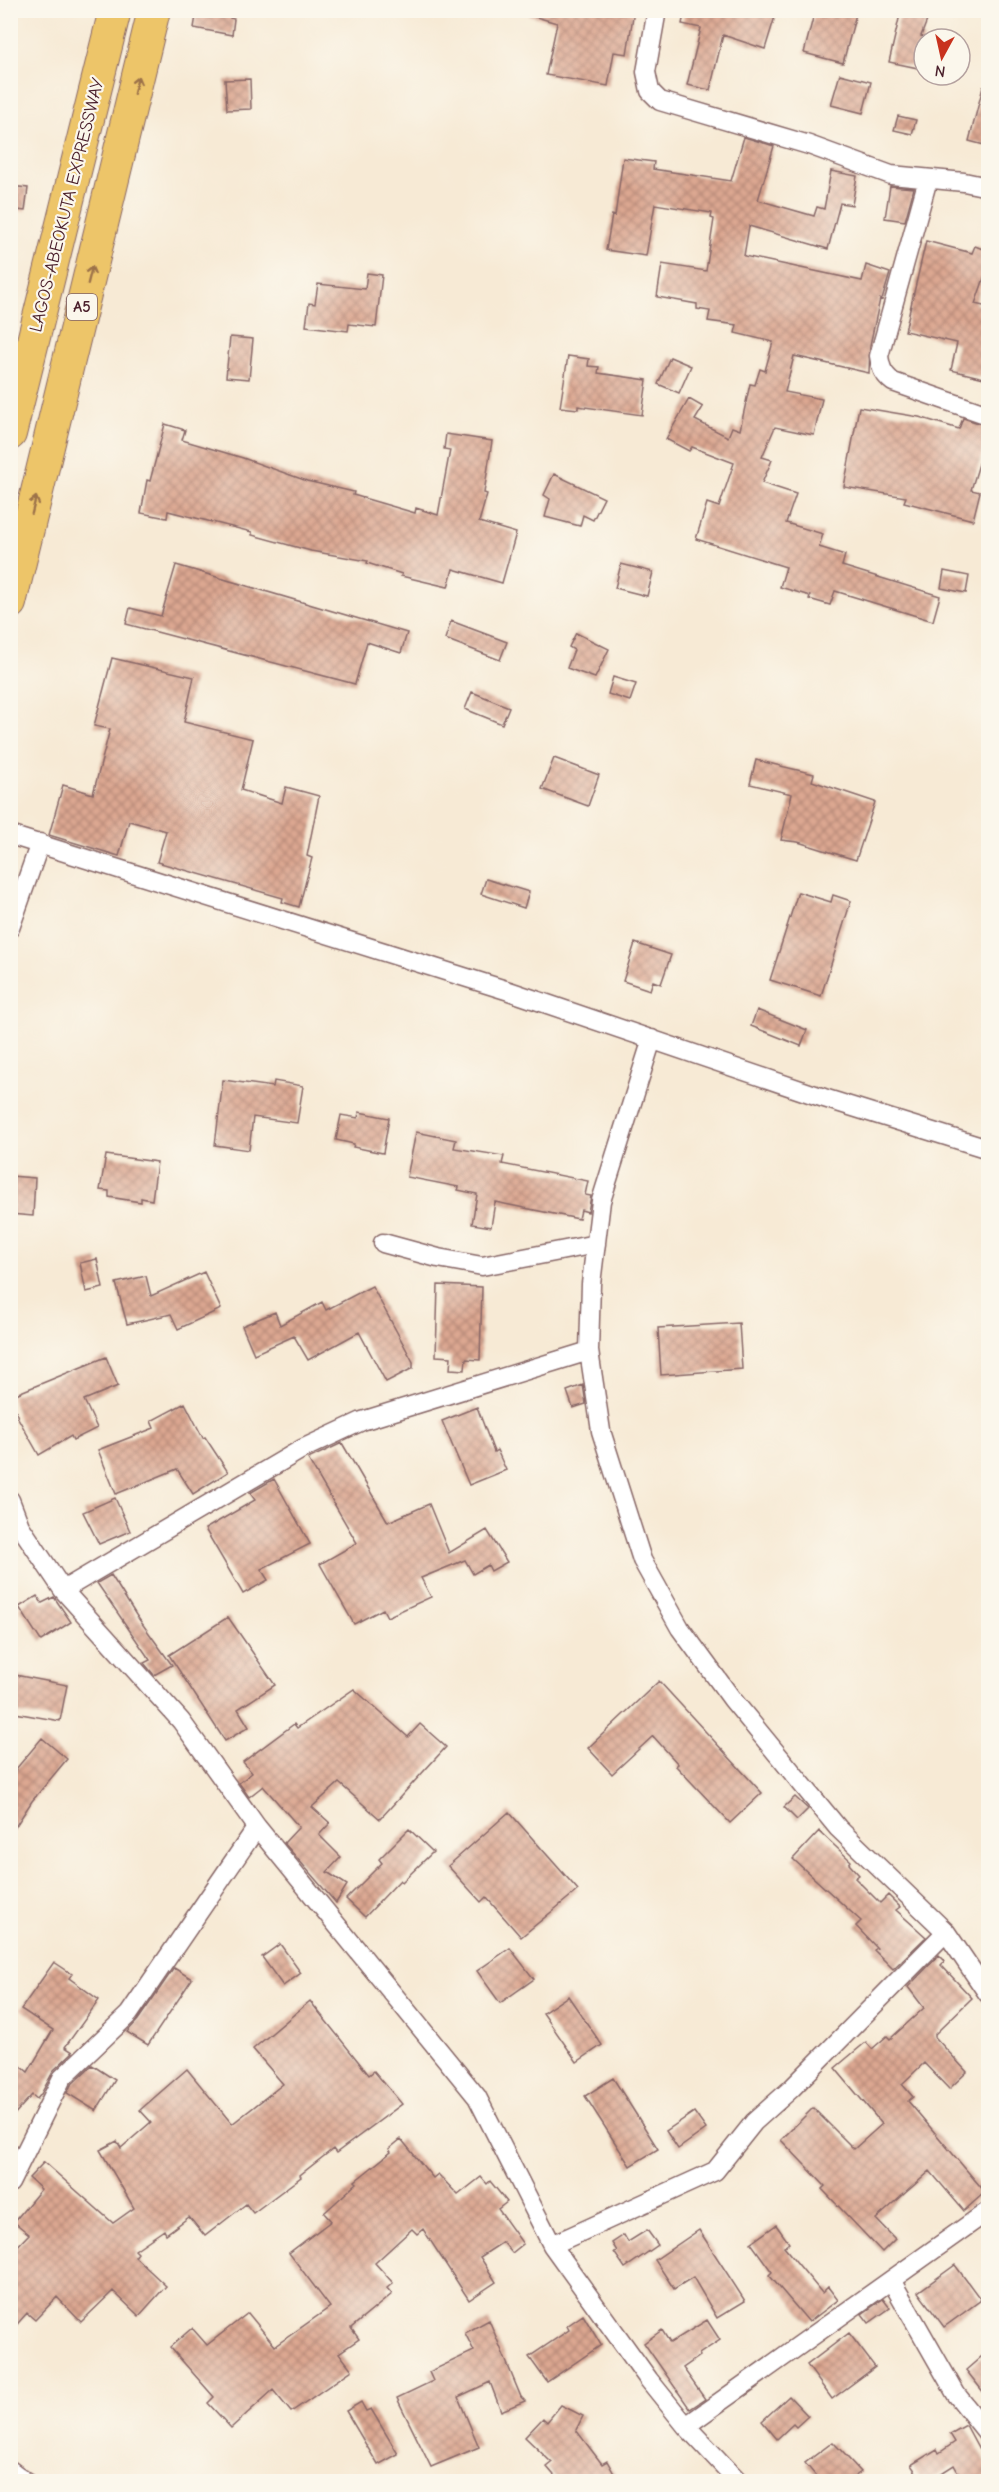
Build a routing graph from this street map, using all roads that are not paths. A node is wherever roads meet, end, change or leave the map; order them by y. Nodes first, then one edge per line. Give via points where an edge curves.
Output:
1 (115, 10) edge
2 (154, 10) edge
3 (657, 10) edge
4 (928, 179) junction
5 (988, 187) edge
6 (988, 415) edge
7 (10, 434) edge
8 (10, 603) edge
9 (10, 835) edge
10 (40, 843) junction
11 (10, 928) edge
12 (652, 1039) junction
13 (988, 1149) edge
14 (383, 1243) dead end
15 (596, 1244) junction
16 (589, 1351) junction
17 (10, 1500) edge
18 (63, 1590) junction
19 (257, 1827) junction
20 (946, 1932) junction
21 (988, 1994) edge
22 (10, 2183) edge
23 (988, 2211) edge
24 (552, 2245) junction
25 (891, 2280) junction
26 (686, 2426) junction
27 (988, 2434) edge
28 (10, 2470) edge
29 (26, 2481) edge
30 (739, 2481) edge

1 - 7 highway, LAGOS-ABEOKUTA EXPRESSWAY / A5
8 -> 2 highway, A5
3 - 4 street via 646,72 650,91 660,101 809,145 891,175
4 - 5 street
4 - 6 street via 879,356 880,367 893,382
9 - 10 street
10 - 11 street
10 - 12 street
12 - 13 street
12 - 15 street via 601,1201
14 - 15 street via 482,1266
15 - 16 street
16 - 18 street via 363,1421 302,1449
16 - 20 street via 601,1431 642,1560 680,1628 732,1699 838,1828
17 - 18 street via 20,1526
18 - 19 street via 181,1721
19 - 22 street via 129,2014 62,2078
19 - 24 street via 477,2097
20 - 21 street
20 - 24 street via 754,2122 715,2171
23 - 25 street
24 - 26 street
25 - 26 street
25 - 27 street via 956,2394
26 - 30 street
28 - 29 street

